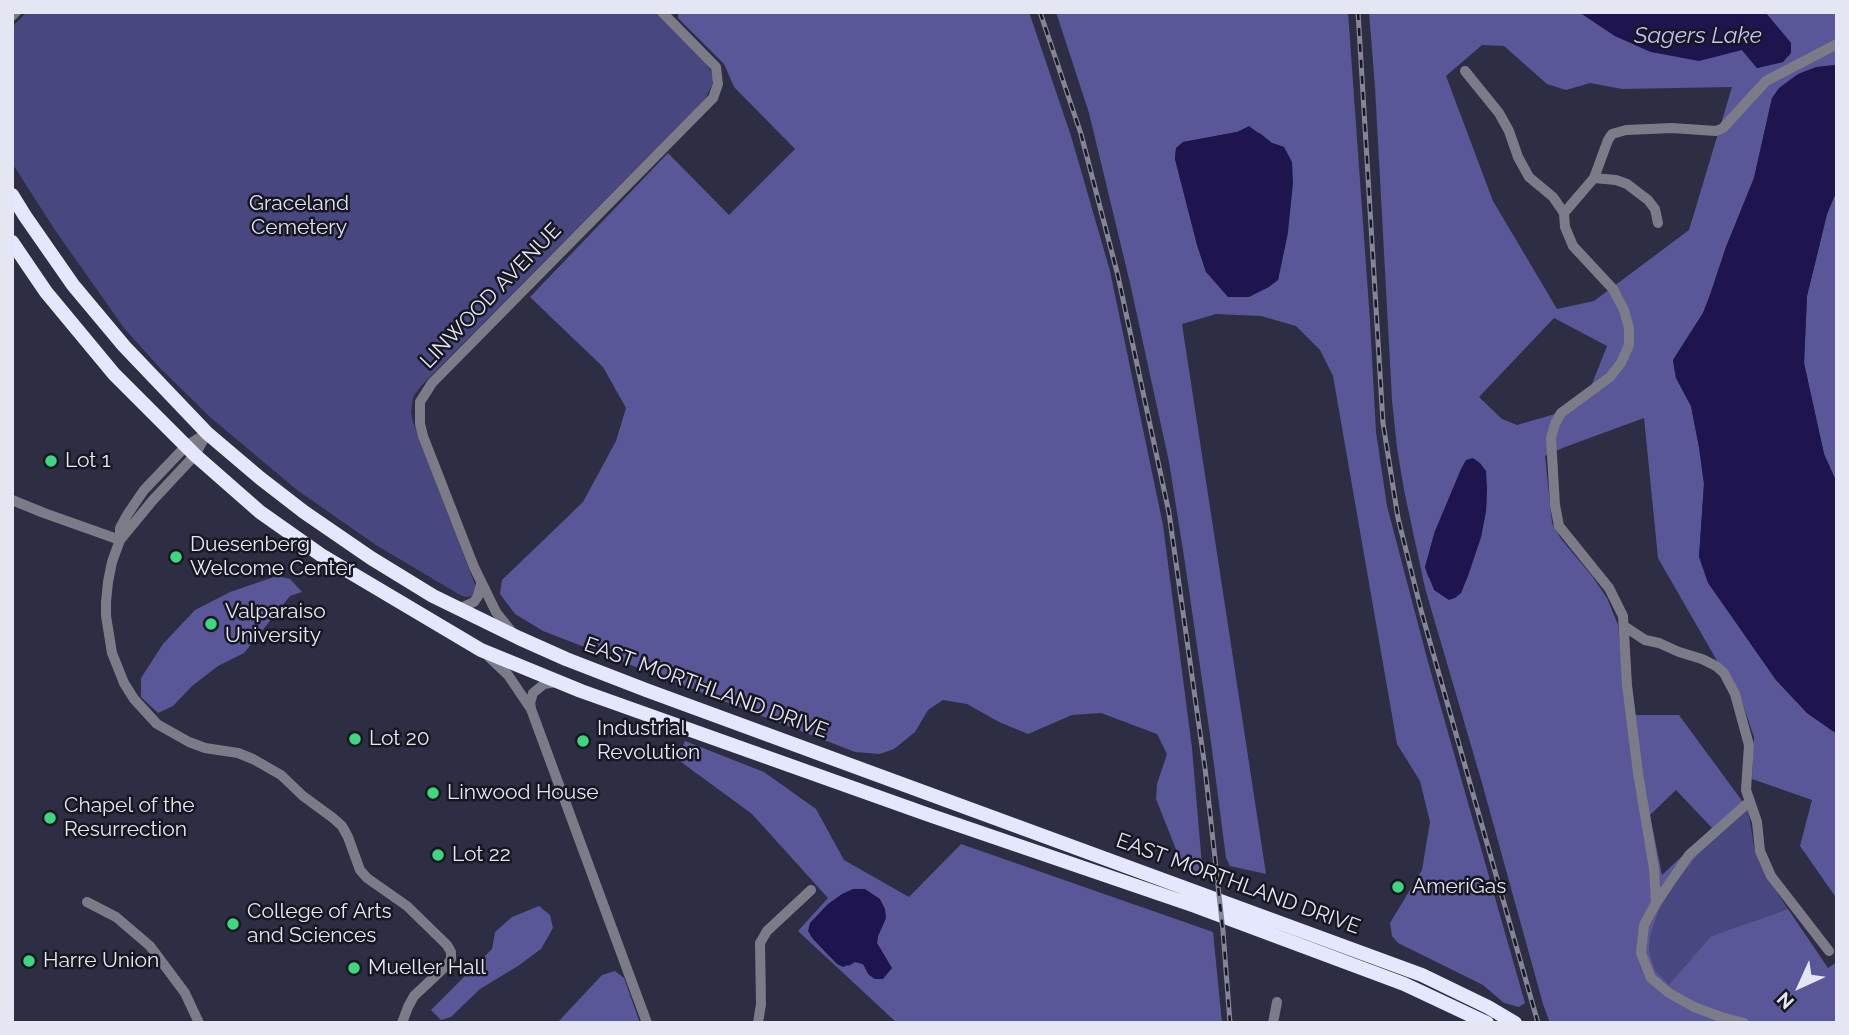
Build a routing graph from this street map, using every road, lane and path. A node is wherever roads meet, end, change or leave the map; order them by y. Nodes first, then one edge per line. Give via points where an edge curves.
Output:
1 (16, 12) edge
2 (662, 12) edge
3 (12, 16) edge
4 (1837, 44) edge
5 (1465, 71) dead end
6 (1594, 178) junction
7 (12, 195) edge
8 (1564, 213) junction
9 (1658, 223) dead end
10 (12, 242) edge
11 (207, 433) junction
12 (190, 450) junction
13 (12, 500) edge
14 (120, 540) junction
15 (481, 584) junction
16 (458, 609) junction
17 (1624, 626) junction
18 (516, 637) junction
19 (481, 650) junction
20 (556, 681) junction
21 (531, 709) junction
22 (1749, 802) junction
23 (811, 890) dead end
24 (87, 902) dead end
25 (1656, 903) junction
26 (1829, 951) dead end
27 (1277, 1002) dead end
28 (199, 1023) edge
29 (402, 1023) edge
30 (648, 1023) edge
31 (758, 1023) edge
32 (1273, 1023) edge
33 (1487, 1023) edge
34 (1515, 1023) edge
35 (1744, 1023) edge

1 - 3 street
2 - 15 street, LINWOOD AVENUE via 716,67 718,84 713,98 432,383 420,402 423,436
4 - 6 street via 1766,81 1732,120 1716,131 1672,128 1612,134
5 - 8 street via 1499,113 1529,177
6 - 8 street
6 - 9 street via 1616,180 1638,191 1655,209
7 - 11 highway, EAST MORTHLAND DRIVE via 73,285
8 - 17 street via 1564,227 1573,246 1613,289 1624,310 1629,345 1610,377 1561,413 1555,424 1551,438 1555,505 1559,526 1609,588
10 - 12 highway, EAST MORTHLAND DRIVE via 46,292 114,374
11 - 12 street
11 - 16 highway, EAST MORTHLAND DRIVE via 304,512
12 - 14 street via 136,500 120,528
12 - 19 highway, EAST MORTHLAND DRIVE via 260,512 321,555
13 - 14 street
14 - 29 street via 108,582 106,616 114,660 134,699 172,734 205,748 253,758 281,775 342,826 367,878 407,905 447,945 451,959 414,996
15 - 16 street via 474,602
15 - 18 street, LINWOOD AVENUE
16 - 18 highway, EAST MORTHLAND DRIVE
17 - 22 street via 1645,640 1702,659 1724,673 1735,694 1749,745
17 - 25 street via 1637,773
18 - 34 highway, EAST MORTHLAND DRIVE via 646,690 1422,975
19 - 20 highway, EAST MORTHLAND DRIVE
19 - 21 street via 508,675
20 - 21 street via 533,693
20 - 33 highway, EAST MORTHLAND DRIVE via 1195,906 1404,984
21 - 30 street
22 - 25 street via 1689,855
22 - 26 street via 1760,851 1772,876
23 - 31 street via 760,943
24 - 28 street via 150,946 185,993
25 - 35 street via 1644,925 1641,953 1651,978 1694,1007
27 - 32 street

